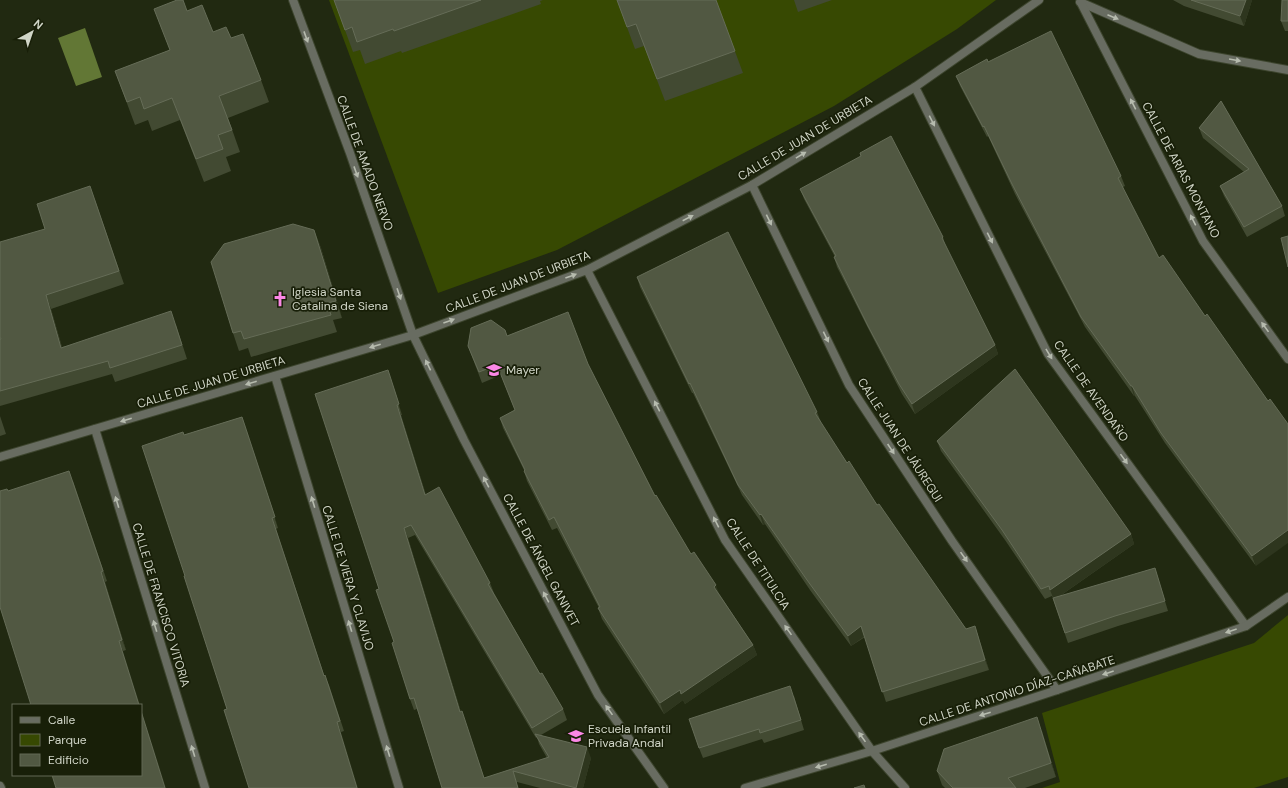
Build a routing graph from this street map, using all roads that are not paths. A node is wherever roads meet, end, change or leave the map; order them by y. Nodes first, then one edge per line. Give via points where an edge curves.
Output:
1 (293, 0) edge
2 (1039, 0) edge
3 (1080, 2) edge
4 (1288, 70) edge
5 (915, 86) junction
6 (752, 185) junction
7 (587, 270) junction
8 (413, 334) junction
9 (1288, 359) edge
10 (274, 376) junction
11 (95, 429) junction
12 (0, 457) edge
13 (1288, 597) edge
14 (1246, 626) junction
15 (1057, 690) junction
16 (872, 751) junction
17 (205, 788) edge
18 (399, 788) edge
19 (664, 788) edge
20 (745, 788) edge
21 (905, 788) edge

1 -> 8 street, CALLE DE AMADO NERVO
2 - 5 street, CALLE DE JUAN DE URBIETA
3 -> 4 street via 1199,54
9 -> 3 street, CALLE DE ARIAS MONTANO via 1203,241
6 -> 5 street, CALLE DE JUAN DE URBIETA
5 -> 14 street, CALLE DE AVENDAÑO via 1048,354
7 -> 6 street, CALLE DE JUAN DE URBIETA
6 -> 15 street, CALLE JUAN DE JÁUREGUI via 849,385 952,541
8 -> 7 street, CALLE DE JUAN DE URBIETA
16 -> 7 street, CALLE DE TITULCIA via 725,540
8 -> 10 street, CALLE DE JUAN DE URBIETA
19 -> 8 street, CALLE DE ÁNGEL GANIVET via 598,695 464,440
10 -> 11 street, CALLE DE JUAN DE URBIETA
18 -> 10 street, CALLE DE VIERA Y CLAVIJO
11 - 12 street, CALLE DE JUAN DE URBIETA
17 -> 11 street, CALLE DE FRANCISCO VITORIA
13 - 14 street, CALLE DE ANTONIO DÍAZ-CAÑABATE
14 -> 15 street, CALLE DE ANTONIO DÍAZ-CAÑABATE
15 -> 16 street, CALLE DE ANTONIO DÍAZ-CAÑABATE
16 -> 20 street, CALLE DE ANTONIO DÍAZ-CAÑABATE
16 - 21 street, CALLE DE TITULCIA

